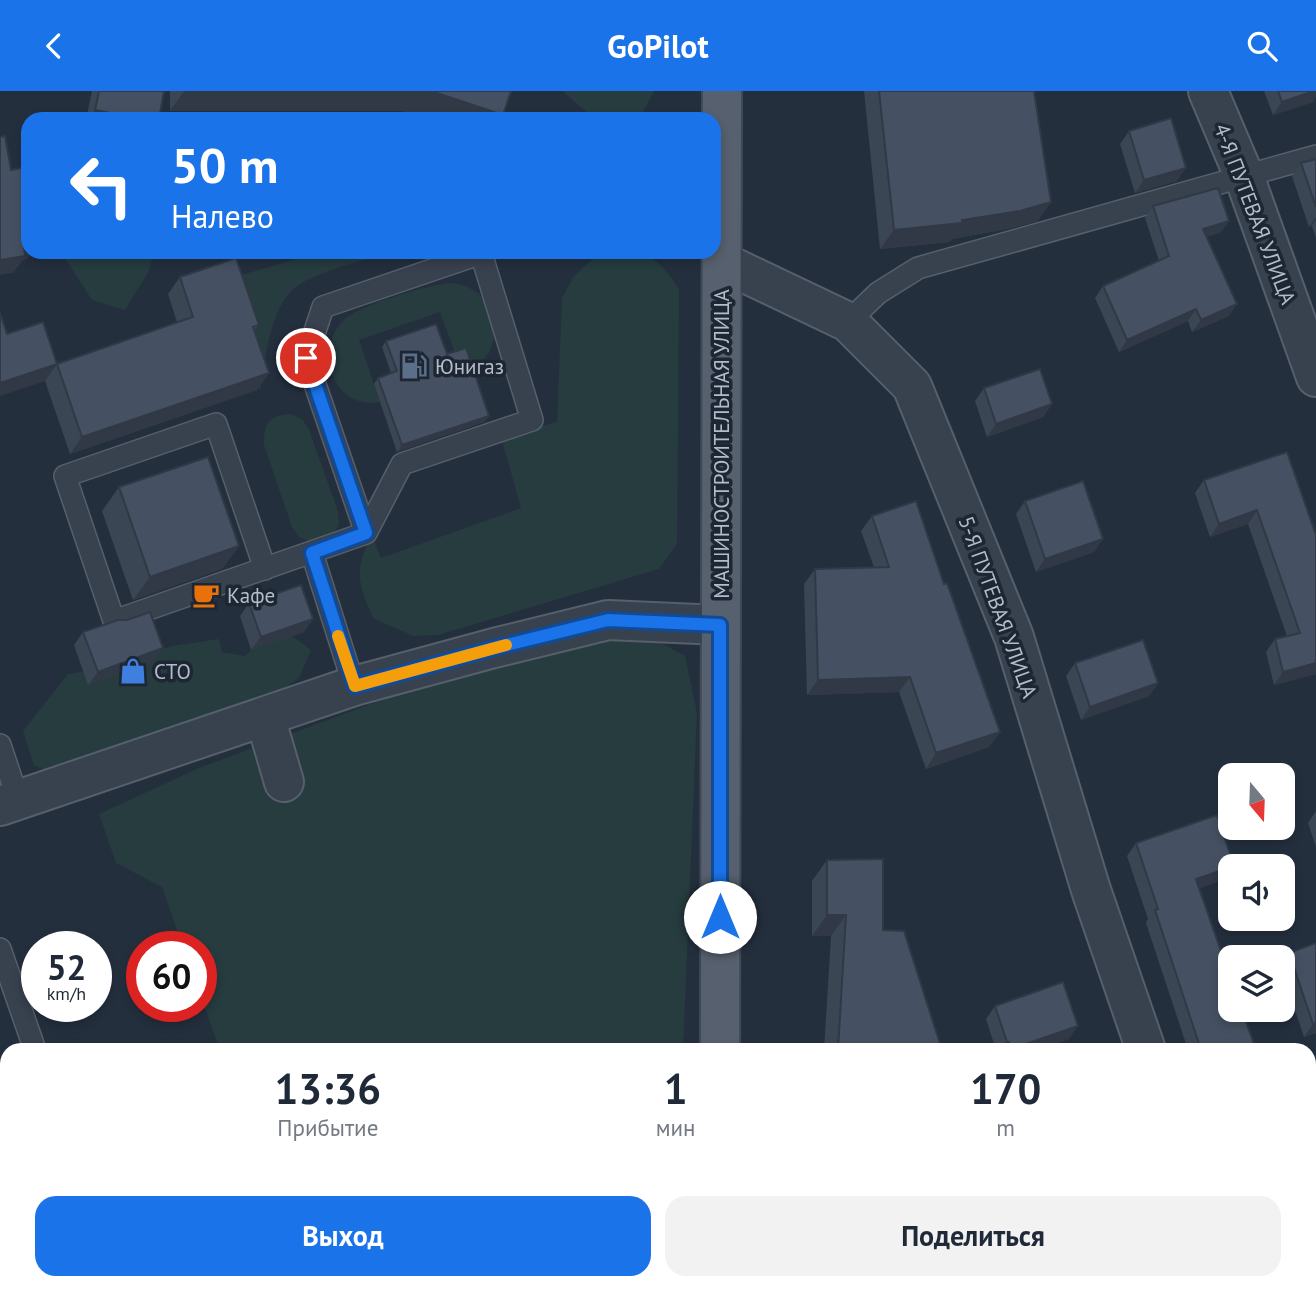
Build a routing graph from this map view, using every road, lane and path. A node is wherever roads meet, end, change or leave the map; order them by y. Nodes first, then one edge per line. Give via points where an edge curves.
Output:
1 (722, 91) edge
2 (1208, 91) edge
3 (721, 113) edge
4 (1316, 156) edge
5 (1244, 176) junction
6 (721, 242) edge
7 (465, 259) edge
8 (485, 259) edge
9 (722, 262) junction
10 (848, 322) junction
11 (1316, 377) edge
12 (366, 533) junction
13 (312, 553) junction
14 (265, 569) junction
15 (720, 625) junction
16 (355, 686) junction
17 (265, 717) junction
18 (0, 745) edge
19 (284, 782) dead end
20 (9, 802) edge
21 (0, 949) edge
22 (33, 1043) edge
23 (720, 1043) edge
24 (1144, 1043) edge

1 - 3 main road, МАШИНОСТРОИТЕЛЬНАЯ УЛИЦА
2 - 5 street, 4-Я ПУТЕВАЯ УЛИЦА
4 - 5 lane
5 - 10 lane via 918,268 877,293
5 - 11 street, 4-Я ПУТЕВАЯ УЛИЦА
6 - 9 main road, МАШИНОСТРОИТЕЛЬНАЯ УЛИЦА
7 - 12 lane via 323,307 306,358
8 - 12 lane via 532,420 402,464
9 - 10 street, 5-Я ПУТЕВАЯ УЛИЦА
9 - 15 main road, МАШИНОСТРОИТЕЛЬНАЯ УЛИЦА
10 - 24 street, 5-Я ПУТЕВАЯ УЛИЦА via 912,386 1014,638
12 - 13 lane
13 - 14 lane
13 - 16 lane
14 - 14 lane via 216,424 65,476 114,621
15 - 16 street via 608,620
15 - 23 main road, МАШИНОСТРОИТЕЛЬНАЯ УЛИЦА
16 - 17 street
17 - 19 street
17 - 20 street
18 - 20 lane
21 - 22 lane

